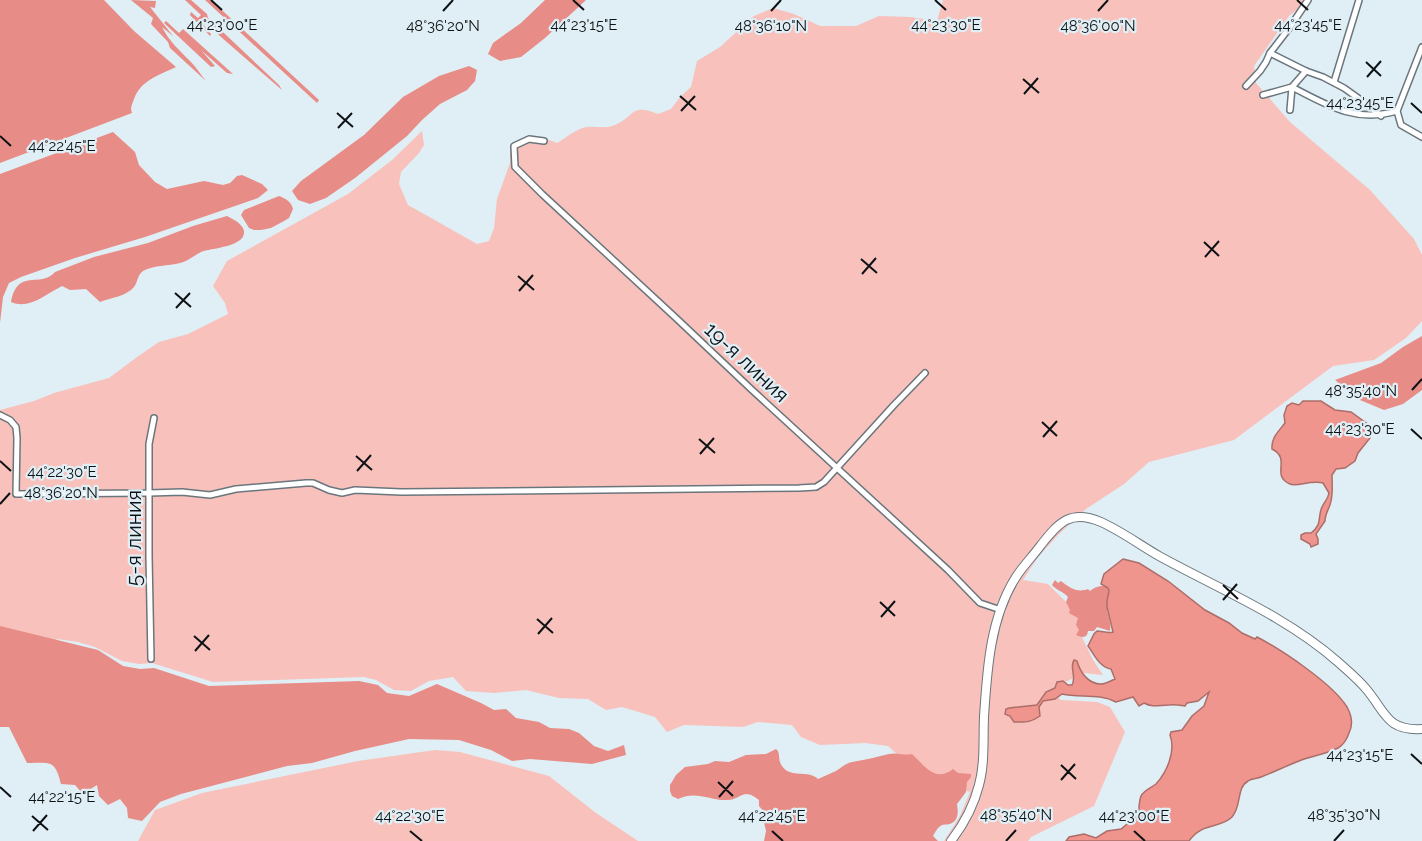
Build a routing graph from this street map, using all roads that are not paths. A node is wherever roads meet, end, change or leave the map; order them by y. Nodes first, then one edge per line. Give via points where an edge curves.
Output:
1 (1308, 0) edge
2 (1359, 0) edge
3 (1422, 47) edge
4 (1270, 53) junction
5 (1306, 71) junction
6 (1334, 82) junction
7 (1246, 86) dead end
8 (1292, 87) junction
9 (1263, 95) dead end
10 (1290, 110) dead end
11 (1397, 111) junction
12 (1381, 116) junction
13 (1422, 137) edge
14 (544, 141) dead end
15 (925, 373) dead end
16 (0, 415) edge
17 (154, 418) dead end
18 (837, 468) junction
19 (149, 494) junction
20 (1000, 609) junction
21 (151, 659) dead end
22 (1422, 729) edge
23 (951, 841) edge

1 - 4 street
2 - 6 street
3 - 11 street
4 - 5 street
4 - 7 street
5 - 6 street
5 - 8 street
6 - 12 street
8 - 9 street
8 - 10 street
8 - 12 street via 1333,108
11 - 12 street
11 - 13 street via 1401,125
14 - 18 street, 19-я линия via 530,139 514,146 515,167
15 - 18 street
16 - 19 street via 16,427 16,494
17 - 19 street, 5-я линия via 149,444
18 - 19 street via 816,487 799,488 342,493 306,483 210,495
18 - 20 street, 19-я линия via 980,603
19 - 21 street, 5-я линия
20 - 22 street via 1016,576 1047,537 1067,520 1089,517 1281,621 1324,650 1360,682 1395,725
20 - 23 street via 989,657 980,783 975,801

